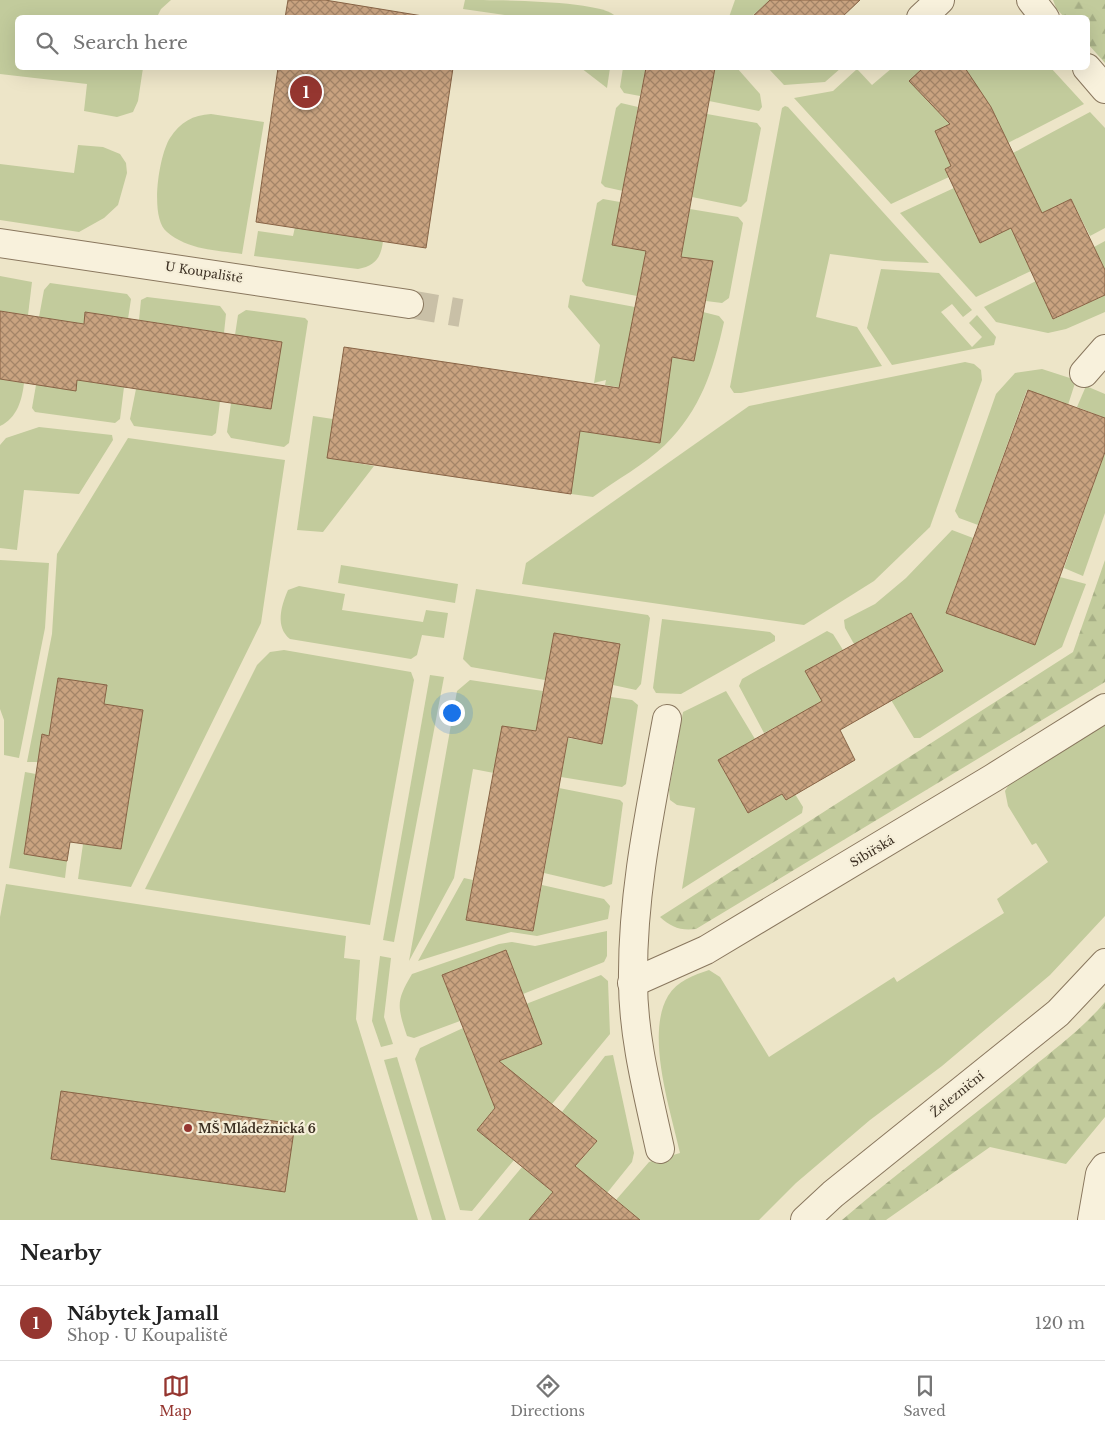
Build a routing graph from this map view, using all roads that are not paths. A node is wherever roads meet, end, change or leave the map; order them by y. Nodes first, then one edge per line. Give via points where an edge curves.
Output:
1 (940, 0) edge
2 (1031, 0) edge
3 (924, 15) edge
4 (1043, 15) edge
5 (1089, 70) edge
6 (1105, 89) edge
7 (0, 242) edge
8 (408, 304) tunnel mouth
9 (1105, 349) edge
10 (1084, 373) dead end
11 (1105, 708) edge
12 (667, 719) dead end
13 (1105, 963) edge
14 (632, 983) junction
15 (660, 1149) dead end
16 (1103, 1170) edge
17 (805, 1220) edge
18 (1092, 1220) edge

1 - 3 street
2 - 4 street
5 - 6 street
7 - 8 street, U Koupaliště
9 - 10 street
11 - 14 street, Sibiřská via 706,950
12 - 14 street via 636,896
13 - 17 street, Železniční via 1058,1013
14 - 15 street via 641,1060
16 - 18 street

